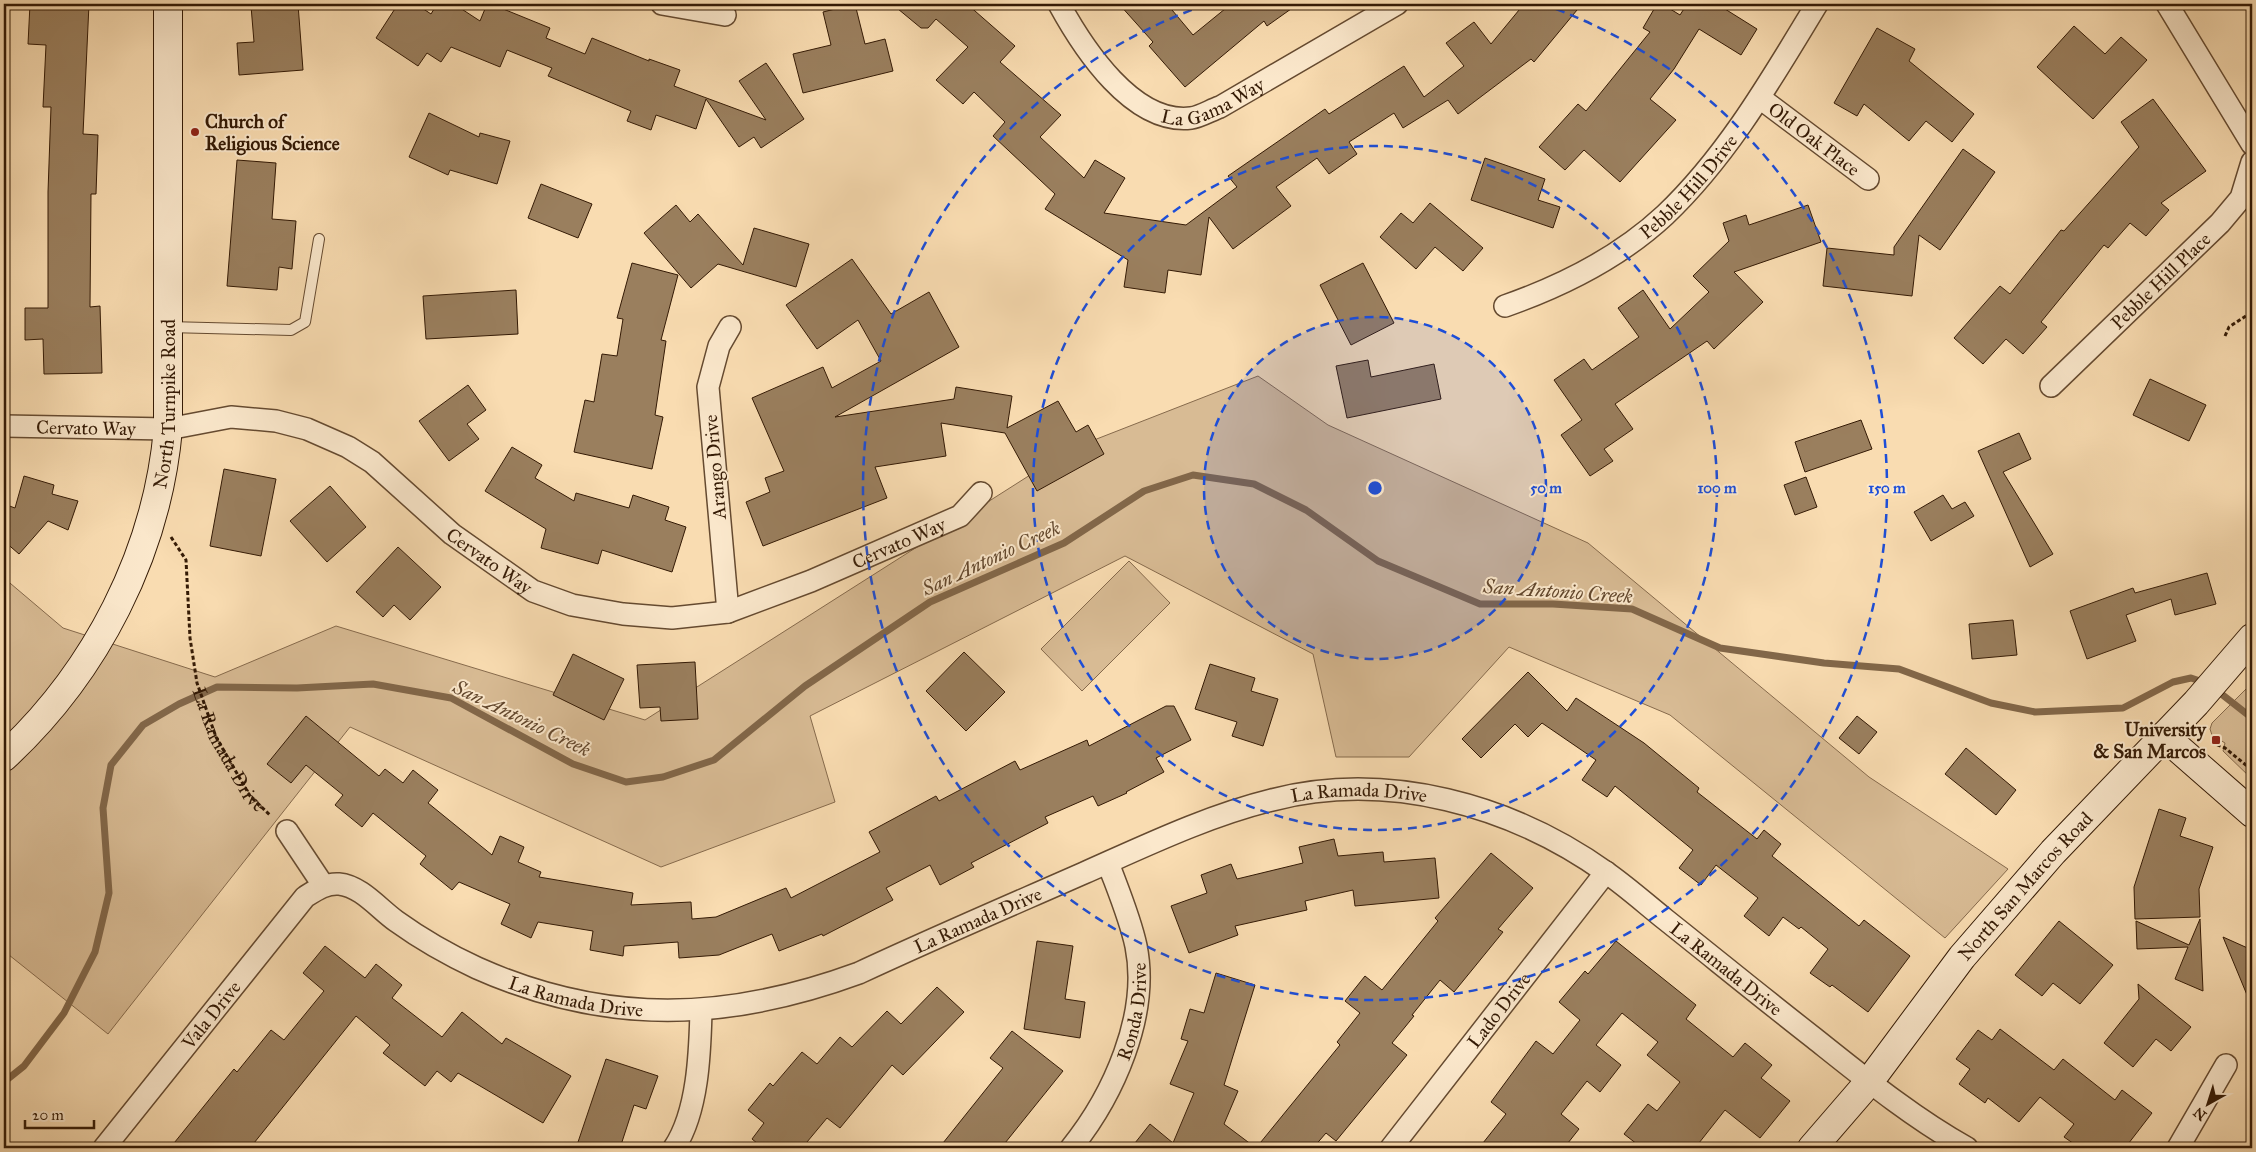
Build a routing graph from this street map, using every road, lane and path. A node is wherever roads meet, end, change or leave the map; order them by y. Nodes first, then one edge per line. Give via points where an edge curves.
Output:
1 (168, 4) edge
2 (662, 4) edge
3 (1059, 4) edge
4 (1397, 4) edge
5 (1817, 4) edge
6 (2167, 4) edge
7 (725, 15) dead end
8 (1760, 98) junction
9 (2252, 144) edge
10 (2252, 162) edge
11 (1868, 179) dead end
12 (319, 239) dead end
13 (1504, 306) dead end
14 (2252, 312) edge
15 (168, 327) junction
16 (730, 327) dead end
17 (2225, 336) dead end
18 (2051, 386) dead end
19 (4, 426) edge
20 (168, 429) junction
21 (981, 494) dead end
22 (154, 512) junction
23 (728, 612) junction
24 (2252, 638) edge
25 (2164, 736) junction
26 (2203, 739) dead end
27 (4, 757) edge
28 (2252, 770) edge
29 (2252, 813) edge
30 (287, 831) joint
31 (1108, 863) junction
32 (1606, 872) junction
33 (323, 885) junction
34 (700, 1010) junction
35 (2226, 1065) dead end
36 (1869, 1082) junction
37 (104, 1148) edge
38 (674, 1148) edge
39 (1071, 1148) edge
40 (1391, 1148) edge
41 (1812, 1148) edge
42 (1967, 1148) edge
43 (2178, 1148) edge

1 - 15 main road, North Turnpike Road
2 - 7 street
3 - 4 street, La Gama Way via 1093,57 1137,104 1163,116 1192,118 1220,107
5 - 8 street, Pebble Hill Drive
6 - 9 street
8 - 11 street, Old Oak Place
8 - 13 street, Pebble Hill Drive via 1708,167 1664,215 1616,253 1549,291
10 - 18 street, Pebble Hill Place via 2241,198 2220,223
12 - 15 lane via 305,322 290,330
14 - 17 path via 2229,326
15 - 20 main road, North Turnpike Road
16 - 23 street, Arango Drive via 718,346 708,387
19 - 20 street, Cervato Way
20 - 22 main road, North Turnpike Road via 165,466
20 - 23 street, Cervato Way via 231,417 276,420 307,430 348,447 372,462 452,534 533,591 572,605 623,614 672,618
21 - 23 street, Cervato Way via 960,516 811,581
22 - 27 main road, North Turnpike Road via 138,561 112,616 82,666 54,704
22 - 30 path, La Ramada Drive via 186,560 190,638 197,683 216,736 250,796
24 - 25 main road, North San Marcos Road
25 - 29 main road
25 - 36 main road, North San Marcos Road via 2053,852 1962,957
26 - 28 path via 2225,748
30 - 33 street
31 - 32 street, La Ramada Drive via 1199,824 1274,799 1310,793 1387,791 1436,797 1492,811 1542,833
31 - 34 street, La Ramada Drive via 822,987 776,1000
31 - 39 street, Ronda Drive via 1136,947 1138,992 1135,1018 1113,1086
32 - 36 street, La Ramada Drive
32 - 40 street, Lado Drive
33 - 34 street, La Ramada Drive via 340,884 356,889 396,921 437,947 508,982 604,1006 658,1011
33 - 37 street, Vala Drive via 305,896
34 - 38 street via 695,1090 680,1139
35 - 43 street
36 - 41 main road, North San Marcos Road
36 - 42 street, La Ramada Drive

